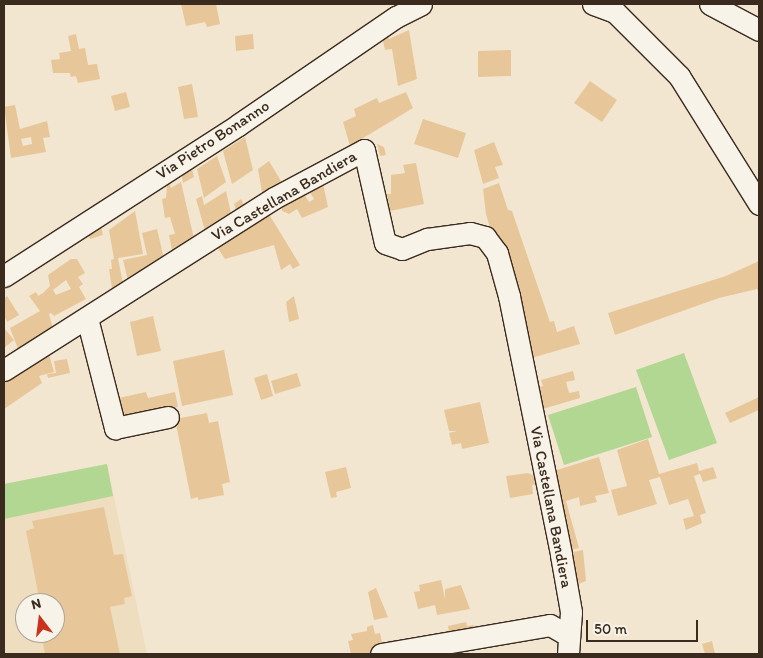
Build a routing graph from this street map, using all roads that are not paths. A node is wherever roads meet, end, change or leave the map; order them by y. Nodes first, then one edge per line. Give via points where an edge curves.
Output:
1 (421, 4) edge
2 (592, 4) edge
3 (710, 4) edge
4 (759, 30) edge
5 (759, 204) edge
6 (4, 276) edge
7 (87, 318) junction
8 (4, 370) edge
9 (168, 417) dead end
10 (569, 645) edge
11 (380, 654) edge

1 - 6 street, Via Pietro Bonanno via 396,17 238,125
2 - 5 street via 615,12 679,76
3 - 4 street
7 - 8 street, Via Castellana Bandiera
7 - 9 street via 115,428
7 - 10 street, Via Castellana Bandiera via 274,198 364,150 385,243 402,248 426,239 470,233 485,237 498,253 561,555 571,612
10 - 11 street via 550,625

